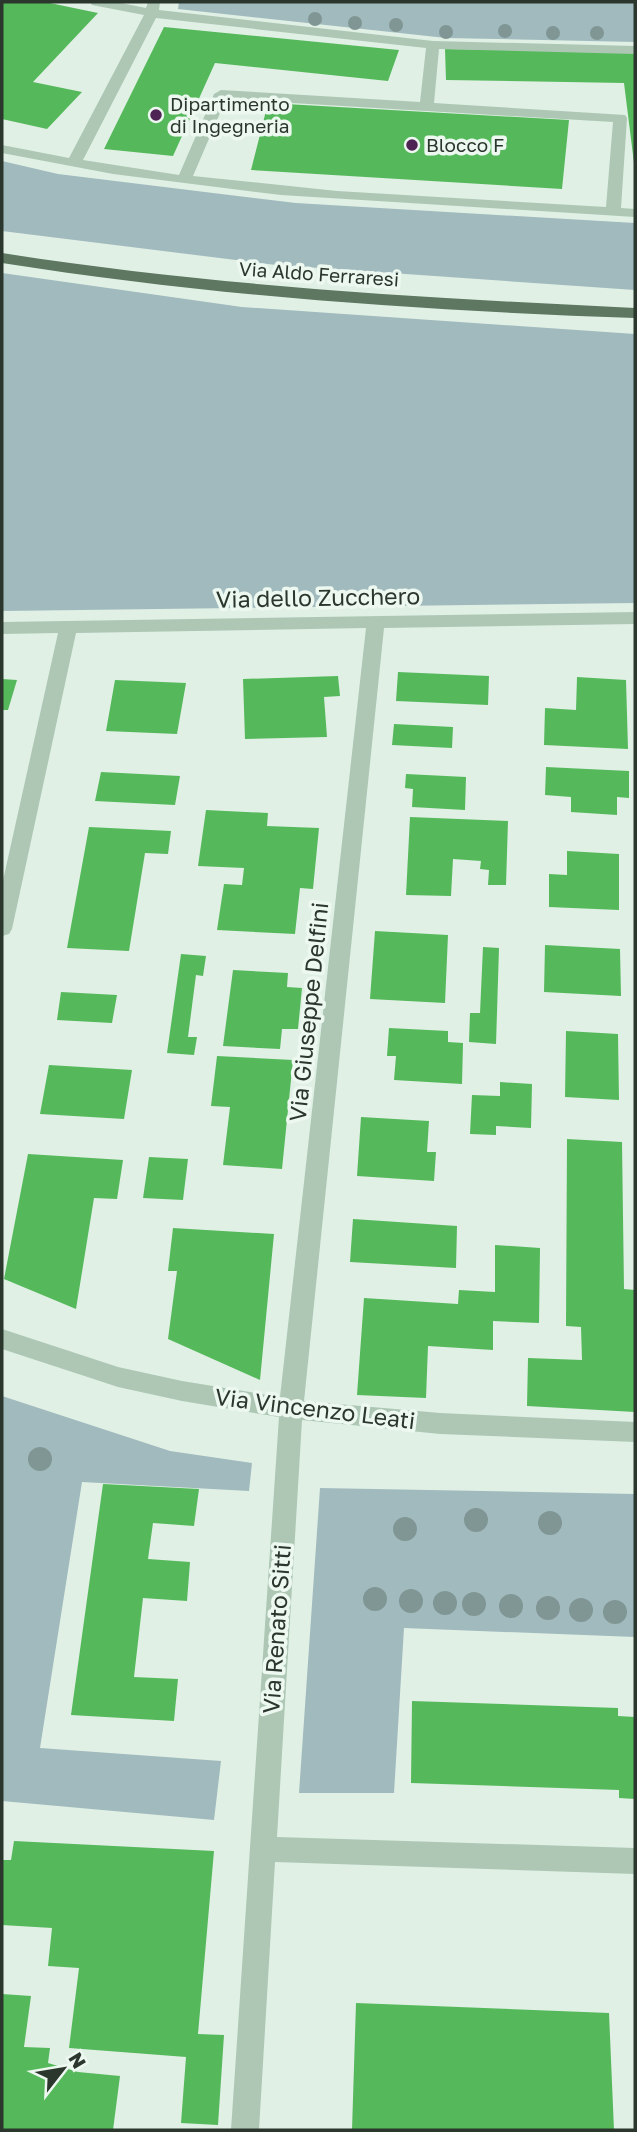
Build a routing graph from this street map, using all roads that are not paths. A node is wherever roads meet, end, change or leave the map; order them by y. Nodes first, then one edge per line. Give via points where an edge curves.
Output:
1 (97, 2) edge
2 (153, 7) edge
3 (433, 45) junction
4 (635, 50) edge
5 (427, 106) junction
6 (2, 149) edge
7 (74, 163) junction
8 (184, 180) junction
9 (613, 212) junction
10 (635, 213) edge
11 (2, 258) edge
12 (635, 313) edge
13 (635, 618) edge
14 (376, 622) junction
15 (68, 626) junction
16 (2, 628) edge
17 (2, 929) edge
18 (2, 1339) edge
19 (291, 1408) junction
20 (635, 1432) edge
21 (263, 1849) junction
22 (635, 1861) edge
23 (245, 2130) edge

1 - 2 street
2 - 3 street
2 - 7 street
3 - 4 street
3 - 5 street
5 - 8 street via 221,94
5 - 9 street via 620,118
6 - 7 street
7 - 8 street
8 - 9 street via 299,194
9 - 10 street
11 - 12 main road, Via Aldo Ferraresi via 240,288
13 - 14 street, Via dello Zucchero
14 - 15 street, Via dello Zucchero
14 - 19 street, Via Giuseppe Delfini
15 - 16 street, Via dello Zucchero
15 - 17 street
18 - 19 street, Via Vincenzo Leati via 115,1377
19 - 20 street, Via Vincenzo Leati via 486,1427
19 - 21 street, Via Renato Sitti
21 - 22 street
21 - 23 street, Via Renato Sitti

